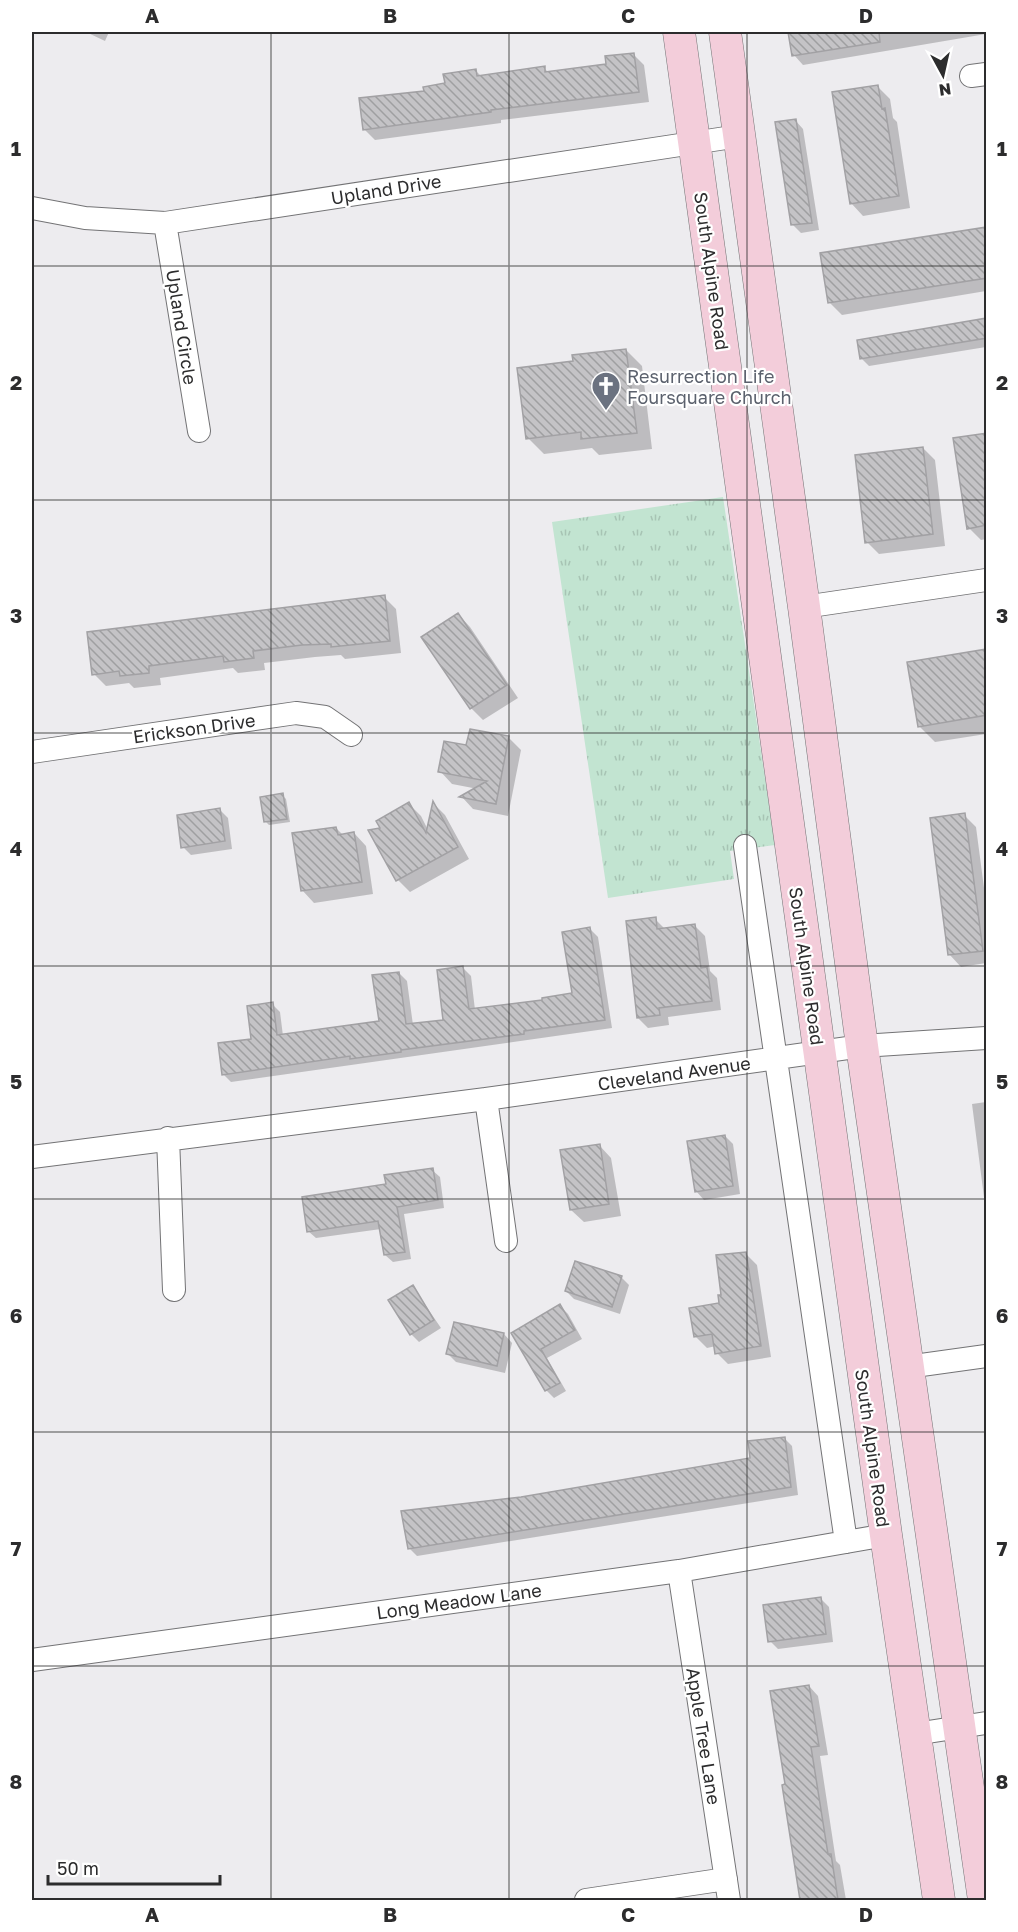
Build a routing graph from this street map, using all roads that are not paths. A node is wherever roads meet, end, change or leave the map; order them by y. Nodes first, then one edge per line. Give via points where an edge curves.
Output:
1 (679, 32) edge
2 (725, 32) edge
3 (739, 136) junction
4 (694, 142) junction
5 (32, 208) edge
6 (165, 223) junction
7 (199, 432) dead end
8 (987, 580) edge
9 (804, 607) junction
10 (351, 735) dead end
11 (32, 752) edge
12 (745, 846) dead end
13 (987, 1038) edge
14 (862, 1046) junction
15 (819, 1052) junction
16 (776, 1058) junction
17 (486, 1099) junction
18 (168, 1138) junction
19 (32, 1156) edge
20 (506, 1241) dead end
21 (174, 1290) dead end
22 (987, 1356) edge
23 (907, 1367) junction
24 (885, 1535) junction
25 (846, 1542) junction
26 (679, 1571) junction
27 (32, 1660) edge
28 (973, 1725) edge
29 (915, 1734) junction
30 (727, 1890) edge
31 (586, 1900) edge
32 (939, 1900) edge
33 (984, 1900) edge

1 - 4 main road, South Alpine Road
2 - 3 main road
3 - 4 street, Upland Drive
3 - 9 main road
4 - 6 street, Upland Drive
4 - 15 main road, South Alpine Road
5 - 6 street, Upland Drive via 85,218
6 - 7 street, Upland Circle
8 - 9 street
9 - 14 main road
10 - 11 street, Erickson Drive via 325,717 296,713
12 - 16 street
13 - 14 street, Cleveland Avenue
14 - 15 street, Cleveland Avenue
14 - 23 main road
15 - 16 street, Cleveland Avenue
15 - 24 main road, South Alpine Road
16 - 17 street, Cleveland Avenue
16 - 25 street
17 - 18 street, Cleveland Avenue
17 - 20 street
18 - 19 street, Cleveland Avenue
18 - 21 street
22 - 23 street
23 - 28 main road
24 - 25 street, Long Meadow Lane
24 - 29 main road, South Alpine Road
25 - 26 street, Long Meadow Lane
26 - 27 street, Long Meadow Lane
26 - 30 street, Apple Tree Lane
28 - 29 street
28 - 33 main road
29 - 32 main road, South Alpine Road
30 - 31 street

